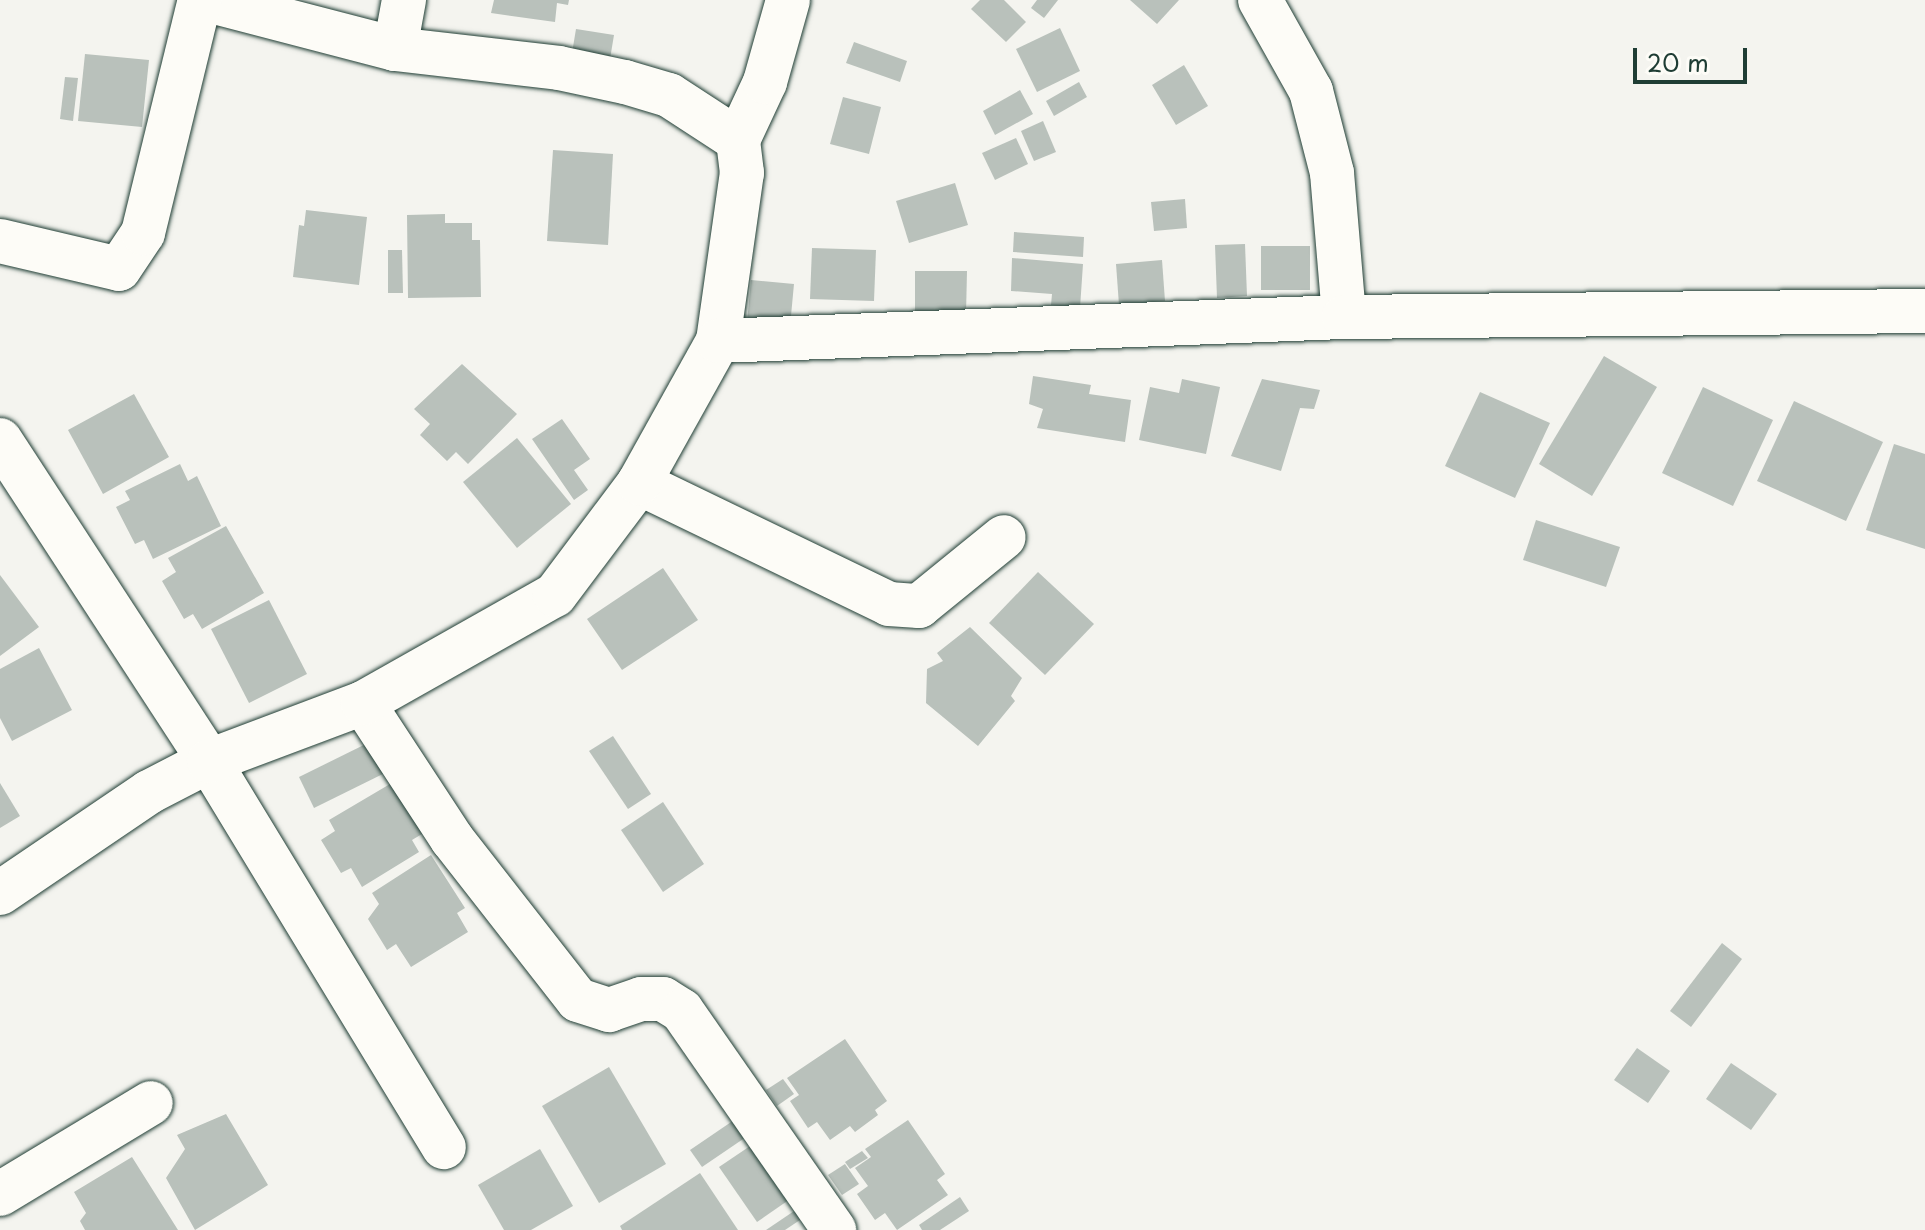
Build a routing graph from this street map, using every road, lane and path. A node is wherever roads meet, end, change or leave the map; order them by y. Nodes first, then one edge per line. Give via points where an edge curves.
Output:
1 (200, 0) edge
2 (207, 0) edge
3 (404, 0) edge
4 (788, 0) edge
5 (1260, 0) edge
6 (395, 49) junction
7 (738, 140) junction
8 (0, 241) edge
9 (1925, 311) edge
10 (1344, 317) junction
11 (718, 341) junction
12 (0, 440) edge
13 (639, 483) junction
14 (1004, 537) dead end
15 (363, 703) junction
16 (209, 761) junction
17 (0, 893) edge
18 (151, 1103) dead end
19 (444, 1147) dead end
20 (0, 1194) edge
21 (834, 1230) edge

1 - 8 street via 143,233 119,269
2 - 6 street
3 - 6 street
4 - 7 street via 765,82
5 - 10 street via 1311,91 1332,173
6 - 7 street via 559,68 625,82 669,95
7 - 11 street via 742,173
9 - 10 street
10 - 11 street
11 - 13 street
12 - 16 street
13 - 14 street via 889,604 919,606
13 - 15 street via 555,595
15 - 16 street
15 - 21 street via 452,839 578,1000 609,1010 641,999 663,999 682,1011
16 - 17 street via 149,792
16 - 19 street
18 - 20 street

